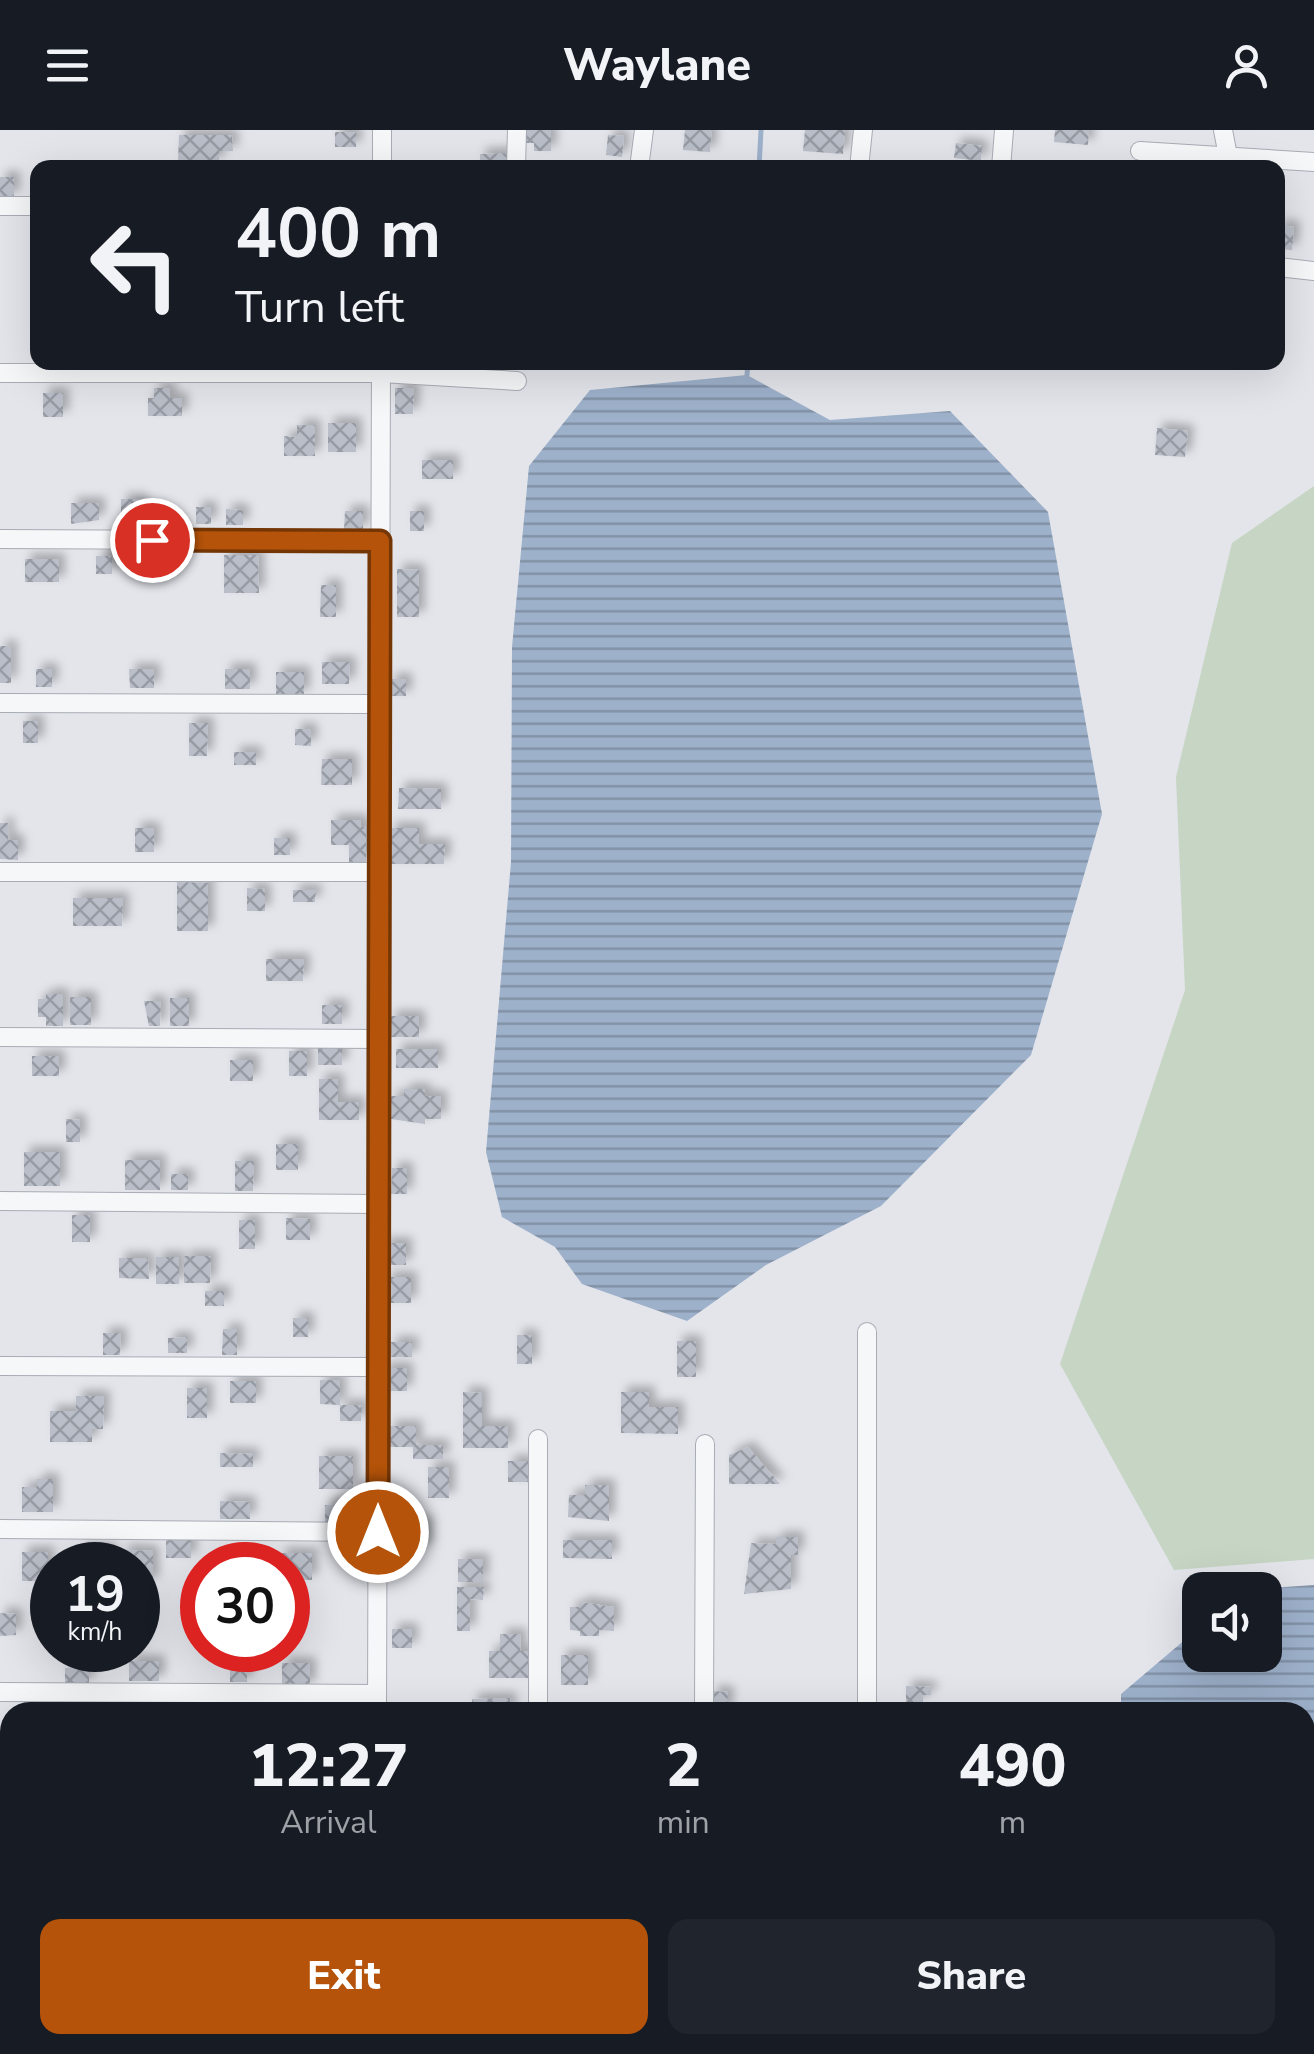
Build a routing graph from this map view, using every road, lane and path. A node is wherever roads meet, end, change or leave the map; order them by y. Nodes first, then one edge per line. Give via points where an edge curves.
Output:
1 (382, 130) edge
2 (516, 130) edge
3 (644, 130) edge
4 (863, 130) edge
5 (1004, 130) edge
6 (1223, 130) edge
7 (1140, 150) dead end
8 (1228, 156) junction
9 (382, 160) edge
10 (516, 160) edge
11 (641, 160) edge
12 (860, 160) edge
13 (1002, 160) edge
14 (1314, 162) edge
15 (0, 206) edge
16 (30, 206) edge
17 (1285, 269) edge
18 (1314, 271) edge
19 (190, 370) edge
20 (381, 370) edge
21 (402, 370) edge
22 (0, 372) edge
23 (517, 381) dead end
24 (0, 539) edge
25 (380, 541) junction
26 (0, 702) edge
27 (380, 704) junction
28 (0, 872) edge
29 (379, 872) junction
30 (0, 1037) edge
31 (379, 1039) junction
32 (0, 1201) edge
33 (378, 1204) junction
34 (867, 1332) dead end
35 (0, 1366) edge
36 (378, 1368) junction
37 (538, 1439) dead end
38 (705, 1444) dead end
39 (0, 1529) edge
40 (378, 1532) junction
41 (0, 1692) edge
42 (343, 1702) edge
43 (377, 1702) edge
44 (538, 1702) edge
45 (704, 1702) edge
46 (868, 1702) edge

1 - 9 street
2 - 10 street
3 - 11 street
4 - 12 street
5 - 13 street
6 - 8 street
7 - 8 street
8 - 14 street
15 - 16 street
17 - 18 street
19 - 22 street
20 - 25 street
21 - 23 street
24 - 25 street
25 - 27 street
26 - 27 street
27 - 29 street
28 - 29 street
29 - 31 street
30 - 31 street
31 - 33 street
32 - 33 street
33 - 36 street
34 - 46 street
35 - 36 street
36 - 40 street
37 - 44 street
38 - 45 street
39 - 40 street
40 - 43 street
41 - 42 street

